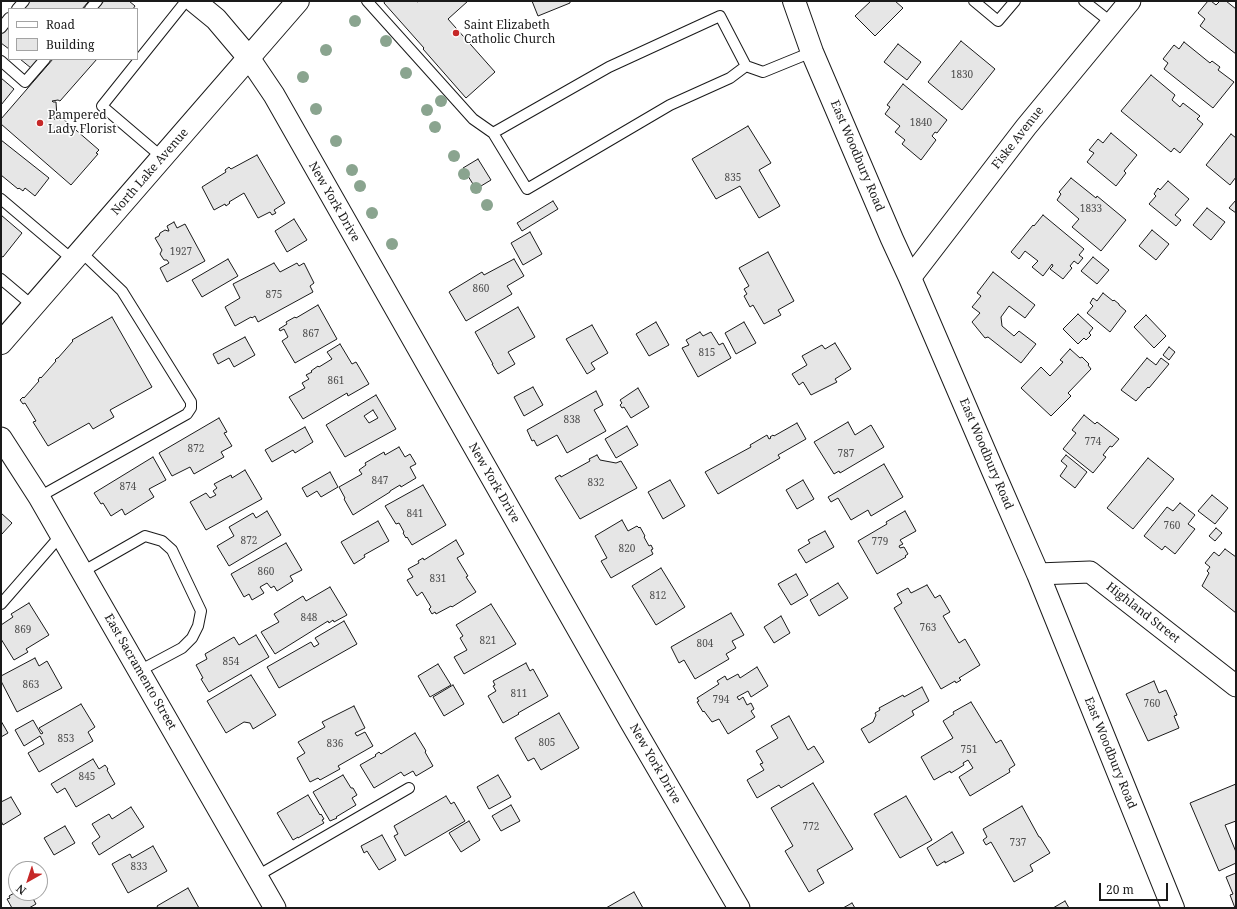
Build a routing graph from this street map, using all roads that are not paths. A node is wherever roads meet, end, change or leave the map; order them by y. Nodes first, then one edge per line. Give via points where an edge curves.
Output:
1 (186, 1) edge
2 (194, 1) edge
3 (298, 1) edge
4 (367, 1) edge
5 (794, 1) edge
6 (974, 1) edge
7 (1015, 1) edge
8 (1084, 1) edge
9 (1130, 1) edge
10 (8, 19) edge
11 (1112, 23) junction
12 (1, 28) edge
13 (812, 52) junction
14 (250, 58) junction
15 (45, 60) edge
16 (1, 61) edge
17 (746, 66) junction
18 (493, 133) junction
19 (162, 158) junction
20 (1, 199) edge
21 (77, 256) junction
22 (910, 278) junction
23 (1, 279) edge
24 (33, 306) junction
25 (1, 343) edge
26 (1, 438) edge
27 (39, 497) junction
28 (61, 535) junction
29 (82, 572) junction
30 (1038, 574) junction
31 (1, 604) edge
32 (139, 671) junction
33 (1236, 686) edge
34 (409, 788) dead end
35 (257, 876) junction
36 (275, 908) edge
37 (739, 908) edge
38 (1173, 908) edge

1 - 19 lane via 102,106
2 - 14 main road via 216,19
3 - 14 main road, North Lake Avenue
4 - 18 lane via 473,119
5 - 13 main road, East Woodbury Road
6 - 7 lane via 998,21
8 - 11 lane
9 - 11 street, Fiske Avenue
10 - 12 lane
11 - 22 street, Fiske Avenue via 1026,127
13 - 17 lane via 763,72
13 - 22 main road, East Woodbury Road
14 - 19 main road, North Lake Avenue
14 - 37 street, New York Drive via 274,95
15 - 16 lane via 25,82
17 - 18 lane via 720,16 610,67
17 - 18 lane via 730,78 670,104 526,189
19 - 21 main road, North Lake Avenue
20 - 21 lane
21 - 24 main road, North Lake Avenue
21 - 27 lane via 122,291 191,402 191,408 187,414
22 - 30 main road, East Woodbury Road
23 - 24 lane
24 - 25 main road, North Lake Avenue
26 - 27 street, East Sacramento Street
27 - 28 street, East Sacramento Street
28 - 29 street, East Sacramento Street
28 - 31 lane
29 - 32 street, East Sacramento Street
29 - 32 lane via 145,536 162,541 172,550 201,611 198,626 192,638 182,648
30 - 33 street, Highland Street via 1090,572
30 - 38 main road, East Woodbury Road
32 - 35 street, East Sacramento Street
34 - 35 lane
35 - 36 street, East Sacramento Street

